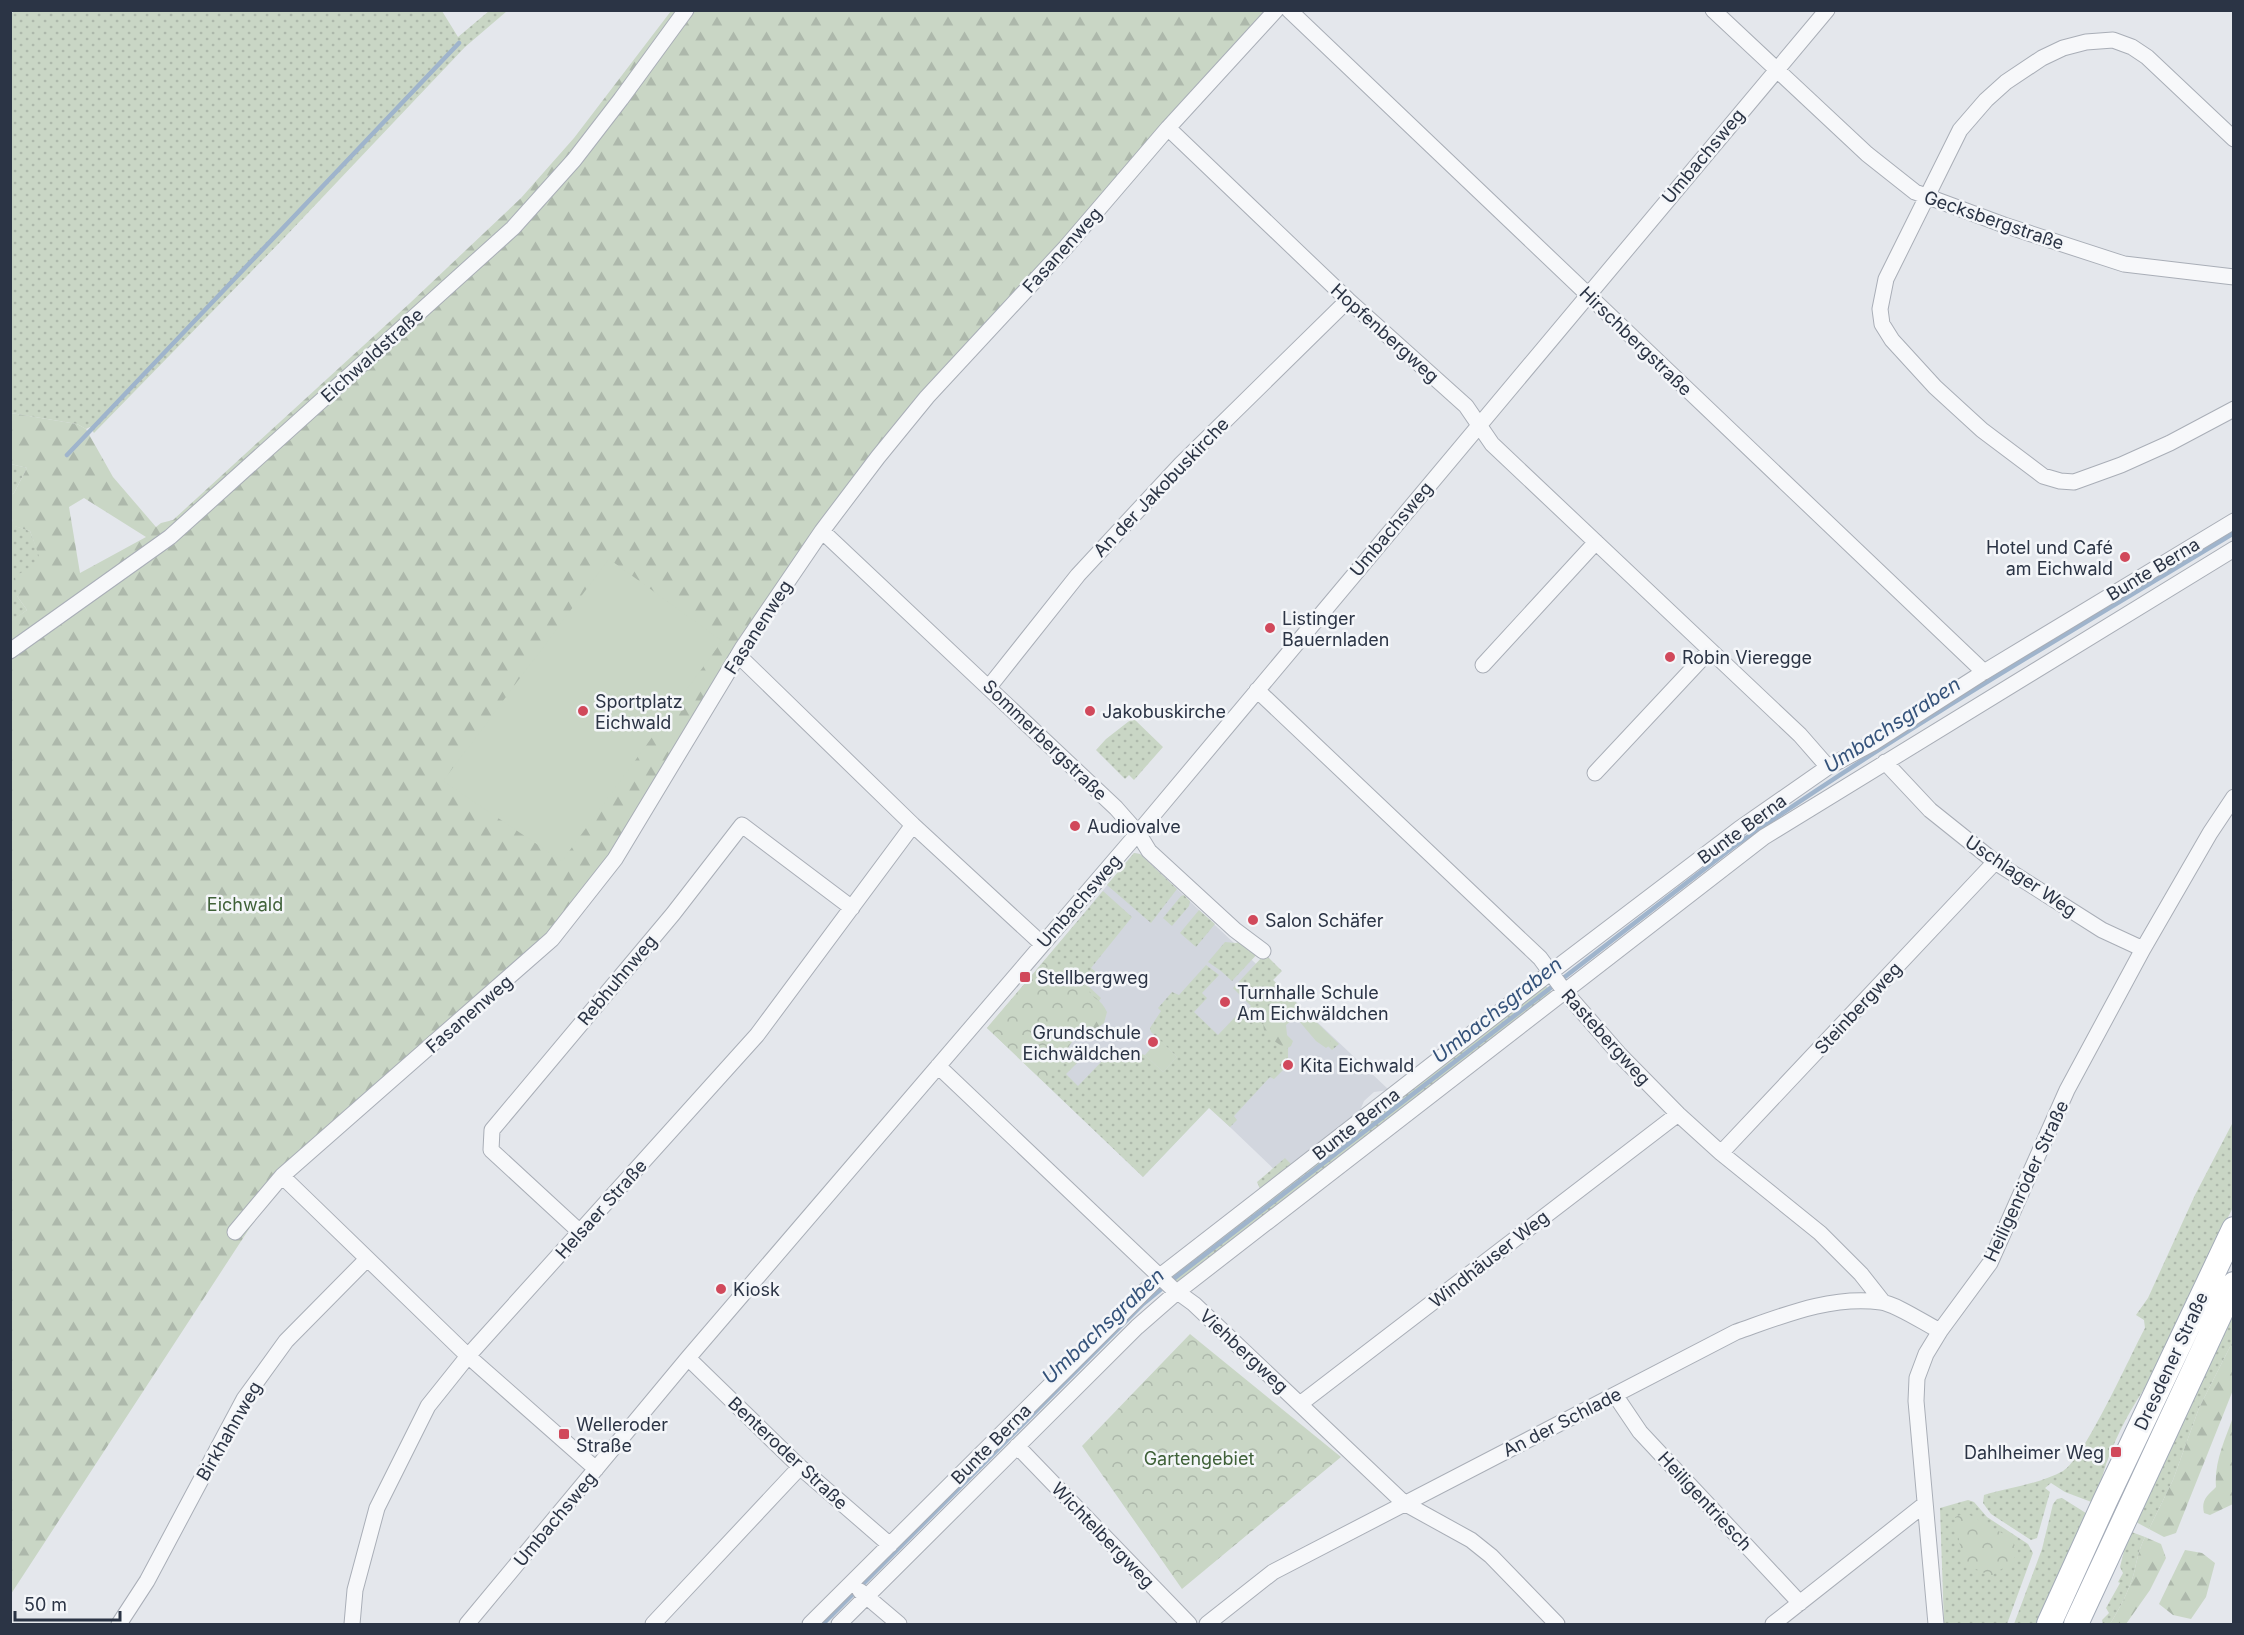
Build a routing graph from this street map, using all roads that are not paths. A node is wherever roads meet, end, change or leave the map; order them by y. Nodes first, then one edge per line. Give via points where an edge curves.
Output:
1 (686, 10) edge
2 (1276, 10) edge
3 (1288, 10) edge
4 (1713, 10) edge
5 (1827, 10) edge
6 (1776, 70) junction
7 (1168, 128) junction
8 (2234, 139) edge
9 (1926, 197) junction
10 (2234, 277) edge
11 (1588, 295) junction
12 (1348, 300) junction
13 (2234, 409) edge
14 (1479, 425) junction
15 (2234, 521) edge
16 (822, 531) junction
17 (1596, 542) junction
18 (2234, 549) edge
19 (1710, 650) junction
20 (10, 651) edge
21 (738, 655) junction
22 (1483, 665) dead end
23 (1984, 672) junction
24 (989, 687) junction
25 (1257, 690) junction
26 (1885, 762) junction
27 (1828, 767) junction
28 (1595, 773) dead end
29 (2234, 797) edge
30 (913, 825) junction
31 (1138, 833) junction
32 (1995, 862) junction
33 (852, 908) junction
34 (1042, 944) junction
35 (2143, 949) junction
36 (1263, 951) dead end
37 (1558, 982) junction
38 (938, 1066) junction
39 (1678, 1114) junction
40 (1721, 1153) junction
41 (282, 1176) junction
42 (2234, 1229) edge
43 (235, 1232) dead end
44 (580, 1232) junction
45 (367, 1259) junction
46 (1168, 1284) junction
47 (2234, 1284) edge
48 (1883, 1302) junction
49 (1940, 1331) junction
50 (468, 1356) junction
51 (688, 1358) junction
52 (1615, 1395) junction
53 (1300, 1404) junction
54 (1017, 1446) junction
55 (800, 1467) junction
56 (596, 1469) junction
57 (1404, 1503) junction
58 (1925, 1504) junction
59 (890, 1545) junction
60 (859, 1590) junction
61 (1800, 1603) junction
62 (119, 1624) edge
63 (352, 1624) edge
64 (467, 1624) edge
65 (653, 1624) edge
66 (810, 1624) edge
67 (839, 1624) edge
68 (899, 1624) edge
69 (1189, 1624) edge
70 (1207, 1624) edge
71 (1557, 1624) edge
72 (1773, 1624) edge
73 (1936, 1624) edge
74 (2049, 1624) edge
75 (2076, 1624) edge

1 - 20 street, Eichwaldstraße via 574,160 513,228 170,537
2 - 7 street, Fasanenweg
3 - 11 street, Hirschbergstraße
4 - 6 street, Gecksbergstraße
5 - 6 street, Umbachsweg
6 - 9 street, Gecksbergstraße via 1867,154
6 - 11 street, Umbachsweg
7 - 12 street, Hopfenbergweg
7 - 16 street, Fasanenweg via 1066,247 927,397
8 - 9 street via 2132,46 2113,40 2086,42 2042,58 1986,100 1960,130
9 - 10 street, Gecksbergstraße via 2124,264
9 - 13 street via 1886,279 1881,296 1882,324 1935,387 2010,453 2043,476 2074,482 2110,470
11 - 14 street, Umbachsweg
11 - 23 street, Hirschbergstraße
12 - 14 street, Hopfenbergweg via 1466,406
12 - 24 street, An der Jakobuskirche via 1181,464 1078,575
14 - 17 street, Hopfenbergweg via 1491,444
14 - 25 street, Umbachsweg
15 - 23 street, Bunte Berna
16 - 21 street, Fasanenweg
16 - 24 street, Sommerbergstraße
17 - 19 street, Hopfenbergweg
17 - 22 street
18 - 26 street, Bunte Berna
19 - 27 street, Hopfenbergweg via 1800,735
19 - 28 street
21 - 30 street
21 - 41 street, Fasanenweg via 615,859 552,939
23 - 27 street, Bunte Berna
24 - 31 street, Sommerbergstraße
25 - 31 street, Umbachsweg
25 - 37 street, Rastebergweg via 1540,958
26 - 32 street, Uschlager Weg via 1930,810
26 - 37 street, Bunte Berna via 1764,837
27 - 37 street, Bunte Berna via 1739,829
29 - 35 street, Heiligenröder Straße
30 - 33 street, Helsaer Straße
30 - 34 street
31 - 34 street, Umbachsweg
31 - 36 street, Sommerbergstraße via 1157,858 1234,930
32 - 35 street, Uschlager Weg via 2102,930
32 - 40 street, Steinbergweg
33 - 44 street, Helsaer Straße via 757,1035
33 - 44 street, Rebhuhnweg via 742,825 673,914 492,1130 491,1150
34 - 38 street, Umbachsweg
35 - 49 street, Heiligenröder Straße via 2067,1090 1990,1263
37 - 39 street, Rastebergweg via 1620,1055
37 - 46 street, Bunte Berna
37 - 46 street, Bunte Berna
38 - 46 street, Viehbergweg
38 - 51 street, Umbachsweg
39 - 40 street, Rastebergweg
39 - 53 street, Windhäuser Weg
40 - 48 street, Rastebergweg via 1820,1233 1862,1274
41 - 43 street, Fasanenweg
41 - 45 street
42 - 74 main road, Dresdener Straße
44 - 50 street, Helsaer Straße
45 - 50 street
45 - 62 street, Birkhahnweg via 286,1341 244,1399 147,1581
46 - 53 street, Viehbergweg
46 - 54 street, Bunte Berna via 1137,1326
46 - 59 street, Bunte Berna
47 - 75 main road, Dresdener Straße
48 - 49 street, An der Schlade
48 - 52 street, An der Schlade via 1843,1301 1794,1311 1736,1332
49 - 58 street, Heiligenröder Straße via 1917,1378
50 - 56 street
50 - 63 street, Helsaer Straße via 428,1406 377,1508 355,1590
51 - 55 street, Benteroder Straße
51 - 56 street, Umbachsweg
52 - 57 street, An der Schlade
52 - 61 street, Heiligentriesch via 1640,1432
53 - 57 street, Viehbergweg
54 - 60 street, Bunte Berna
54 - 69 street, Wichtelbergweg
55 - 59 street, Benteroder Straße
55 - 65 street
56 - 64 street, Umbachsweg
57 - 70 street, An der Schlade via 1273,1572
57 - 71 street, Viehbergweg via 1472,1540
58 - 61 street
58 - 73 street, Heiligenröder Straße
59 - 60 street, Bunte Berna
60 - 66 street, Bunte Berna
60 - 67 street, Bunte Berna
60 - 68 street
61 - 72 street

